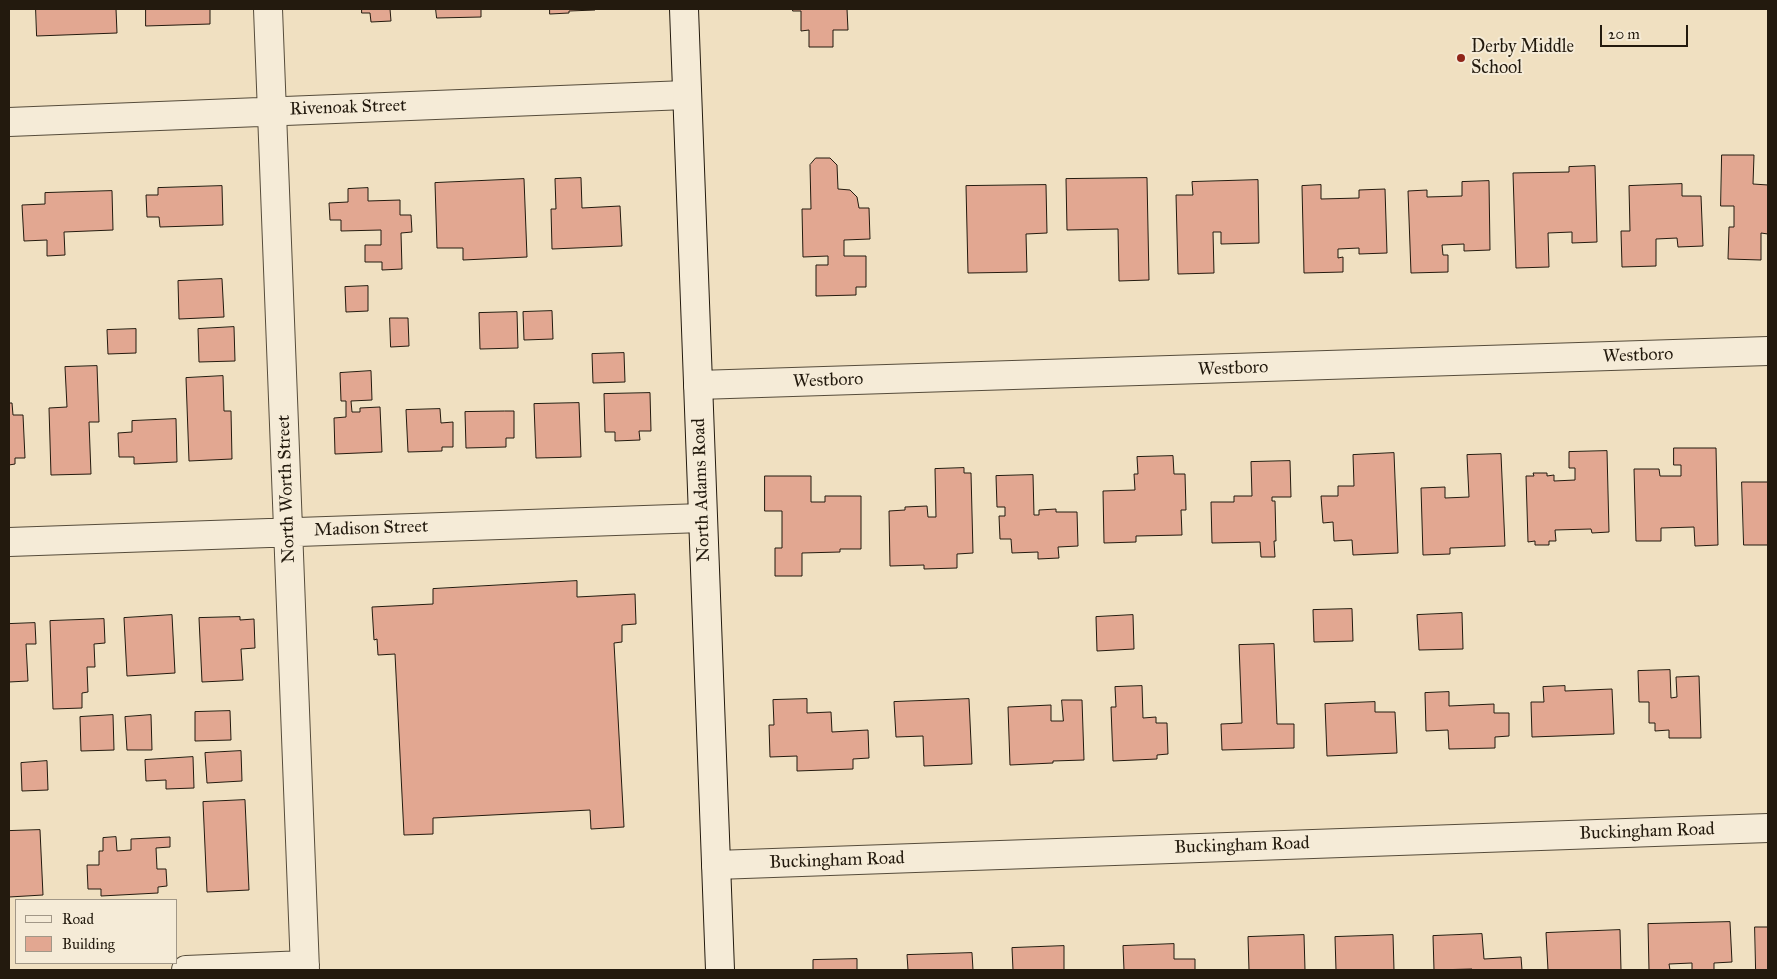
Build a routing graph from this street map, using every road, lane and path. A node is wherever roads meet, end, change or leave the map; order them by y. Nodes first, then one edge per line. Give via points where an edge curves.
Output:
1 (268, 9) edge
2 (684, 9) edge
3 (686, 95) junction
4 (272, 111) junction
5 (9, 122) edge
6 (1768, 351) edge
7 (698, 385) junction
8 (702, 518) junction
9 (288, 532) junction
10 (9, 542) edge
11 (1768, 828) edge
12 (716, 865) junction
13 (305, 968) edge
14 (186, 970) edge
15 (720, 970) edge

1 - 4 street, North Worth Street
2 - 3 street, North Adams Road
3 - 4 street, Rivenoak Street
3 - 7 street, North Adams Road
4 - 5 street, Rivenoak Street
4 - 9 street, North Worth Street
6 - 7 street, Westboro
7 - 8 street, North Adams Road
8 - 9 street, Madison Street
8 - 12 street, North Adams Road
9 - 10 street, Madison Street
9 - 13 street, North Worth Street
11 - 12 street, Buckingham Road
12 - 15 street, North Adams Road
13 - 14 street

